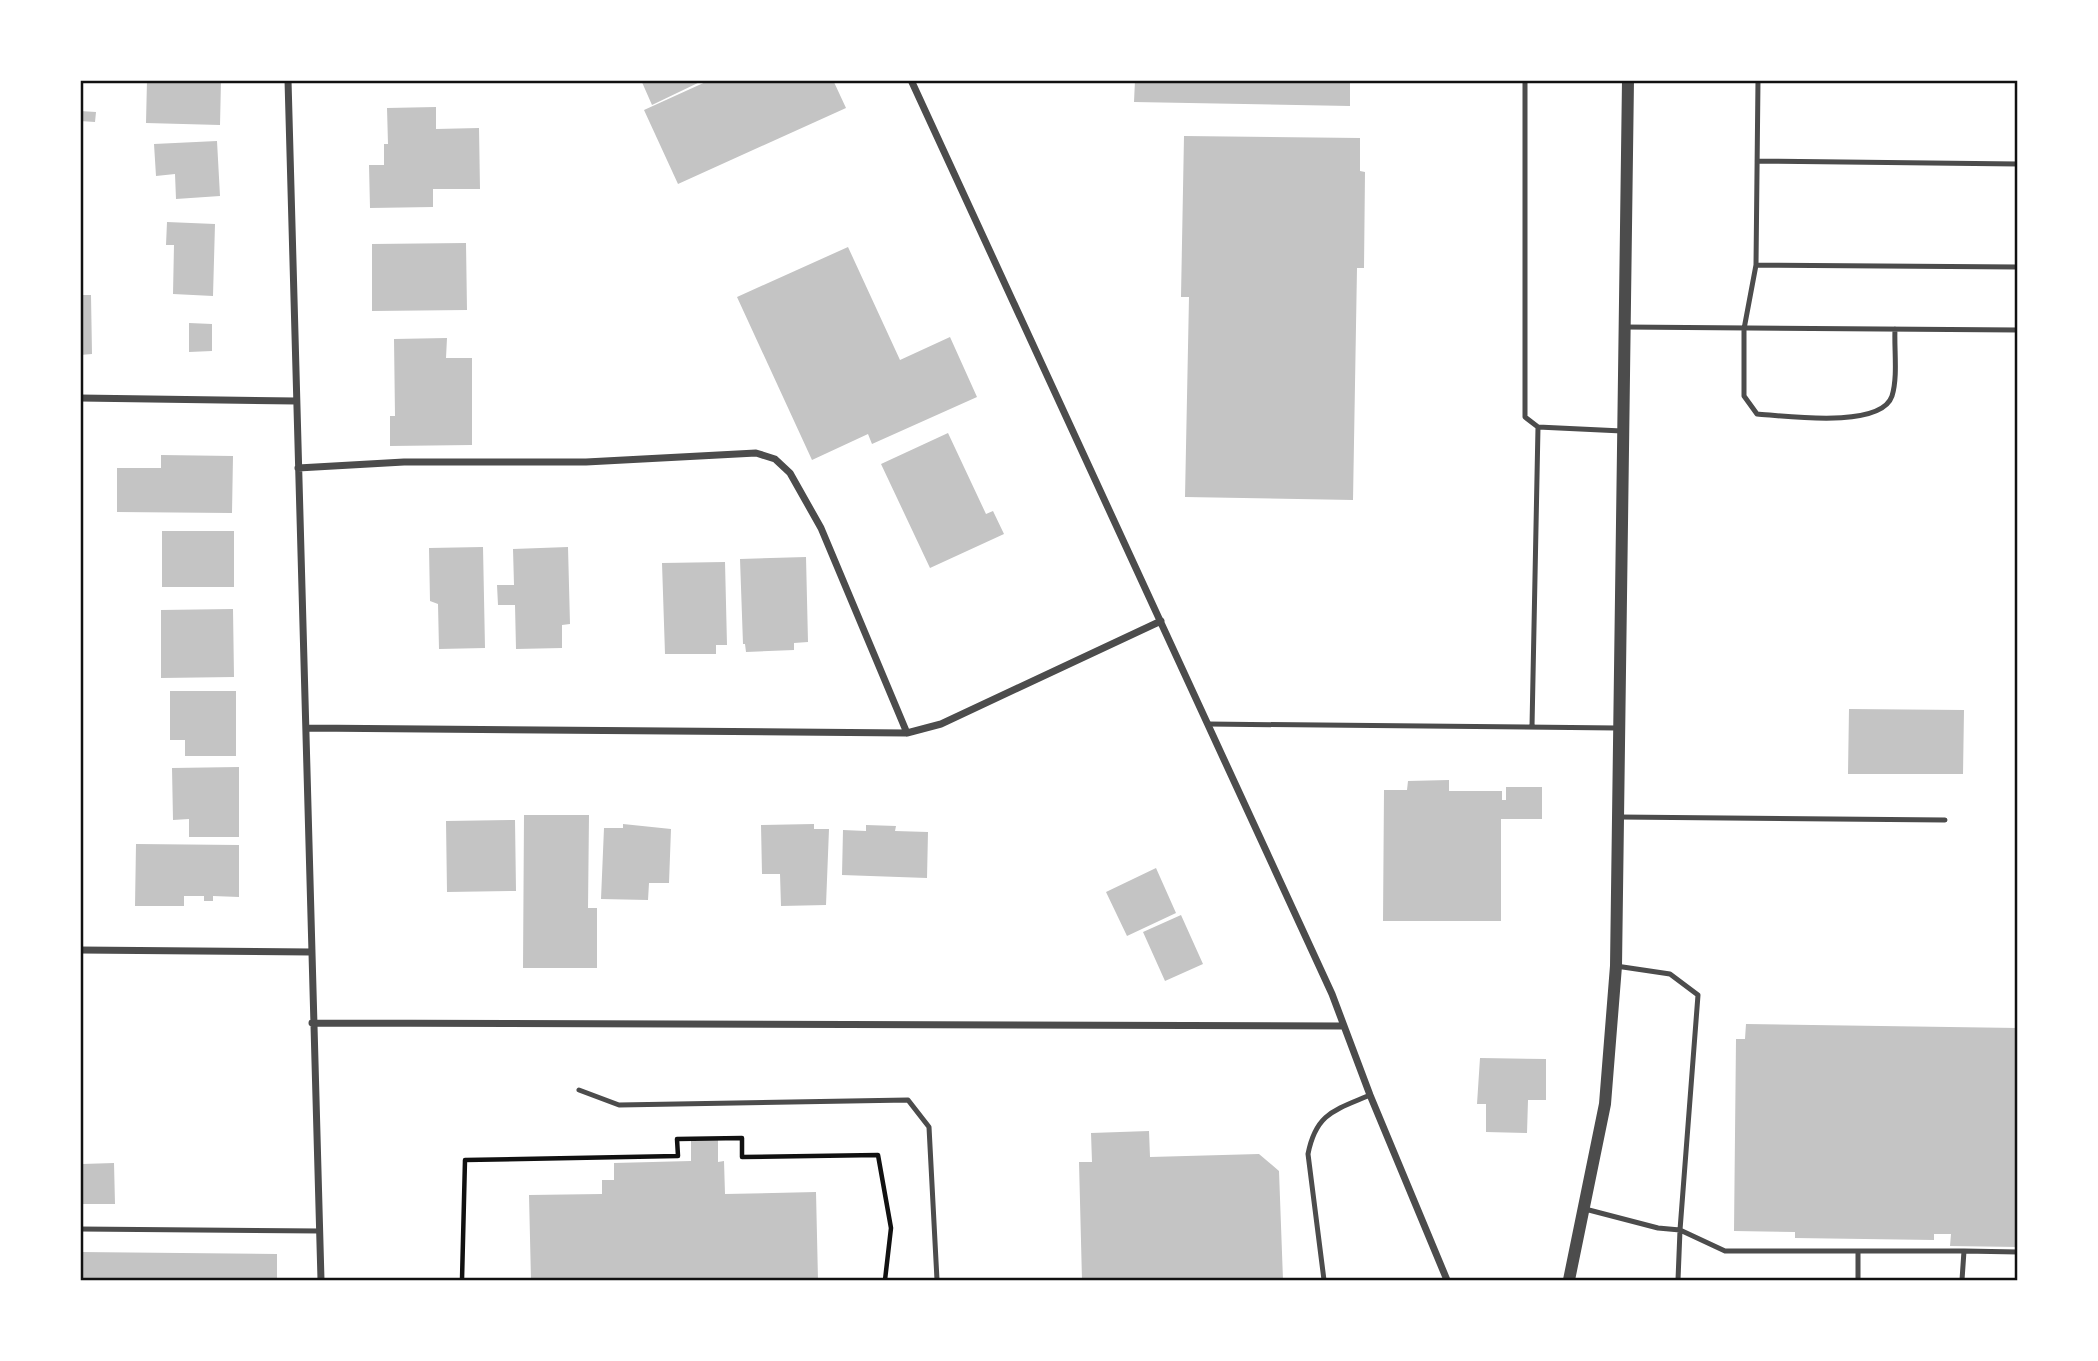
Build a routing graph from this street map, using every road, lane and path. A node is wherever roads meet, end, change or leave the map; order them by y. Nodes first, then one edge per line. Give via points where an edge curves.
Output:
1 (288, 80) edge
2 (911, 80) edge
3 (1525, 80) edge
4 (1628, 80) edge
5 (1758, 80) edge
6 (1757, 162) junction
7 (2018, 164) edge
8 (1756, 265) junction
9 (2018, 267) edge
10 (1624, 327) junction
11 (1744, 329) junction
12 (1895, 329) junction
13 (2018, 330) edge
14 (80, 398) edge
15 (296, 401) junction
16 (1538, 427) junction
17 (1622, 431) junction
18 (298, 467) junction
19 (1161, 621) junction
20 (1208, 723) junction
21 (1532, 727) junction
22 (308, 728) junction
23 (1620, 728) junction
24 (907, 733) junction
25 (1619, 817) junction
26 (1945, 820) dead end
27 (80, 950) edge
28 (311, 952) junction
29 (1616, 966) junction
30 (312, 1023) junction
31 (1342, 1026) junction
32 (579, 1090) dead end
33 (1370, 1095) junction
34 (1582, 1208) junction
35 (80, 1229) edge
36 (1680, 1230) junction
37 (320, 1231) junction
38 (1858, 1251) junction
39 (1964, 1251) junction
40 (2018, 1252) edge
41 (321, 1280) edge
42 (462, 1280) edge
43 (885, 1280) edge
44 (937, 1280) edge
45 (1324, 1280) edge
46 (1447, 1280) edge
47 (1569, 1280) edge
48 (1678, 1280) edge
49 (1858, 1280) edge
50 (1962, 1280) edge

1 - 15 street
2 - 19 street
3 - 16 lane via 1525,417
4 - 10 street
5 - 6 lane
6 - 7 lane
6 - 8 lane
8 - 9 lane
8 - 11 lane
10 - 11 lane
10 - 17 street
11 - 12 lane
11 - 12 lane via 1744,396 1757,414 1861,417 1882,409 1892,396
12 - 13 lane
14 - 15 street
15 - 18 street
16 - 17 lane
16 - 21 lane
17 - 23 street
18 - 22 street
18 - 24 street via 586,462 756,453 775,459 790,473 821,528
19 - 20 street
19 - 24 street via 942,724
20 - 21 lane
20 - 31 street via 1332,994
21 - 23 lane
22 - 24 street
22 - 28 street
23 - 25 street
25 - 26 lane
25 - 29 street
27 - 28 street
28 - 30 street
29 - 34 street via 1605,1104
29 - 36 lane via 1670,974 1698,995
30 - 31 street
30 - 37 street
31 - 33 street
32 - 44 lane via 619,1105 908,1100 929,1127
33 - 45 lane via 1326,1115 1312,1133 1308,1154
33 - 46 street
34 - 36 lane
34 - 47 street
35 - 37 lane
36 - 38 lane via 1725,1251
36 - 48 lane
37 - 41 street
38 - 39 lane
38 - 49 lane
39 - 40 lane
39 - 50 lane
42 - 43 path via 465,1160 678,1156 677,1139 742,1138 742,1157 878,1155 891,1228

